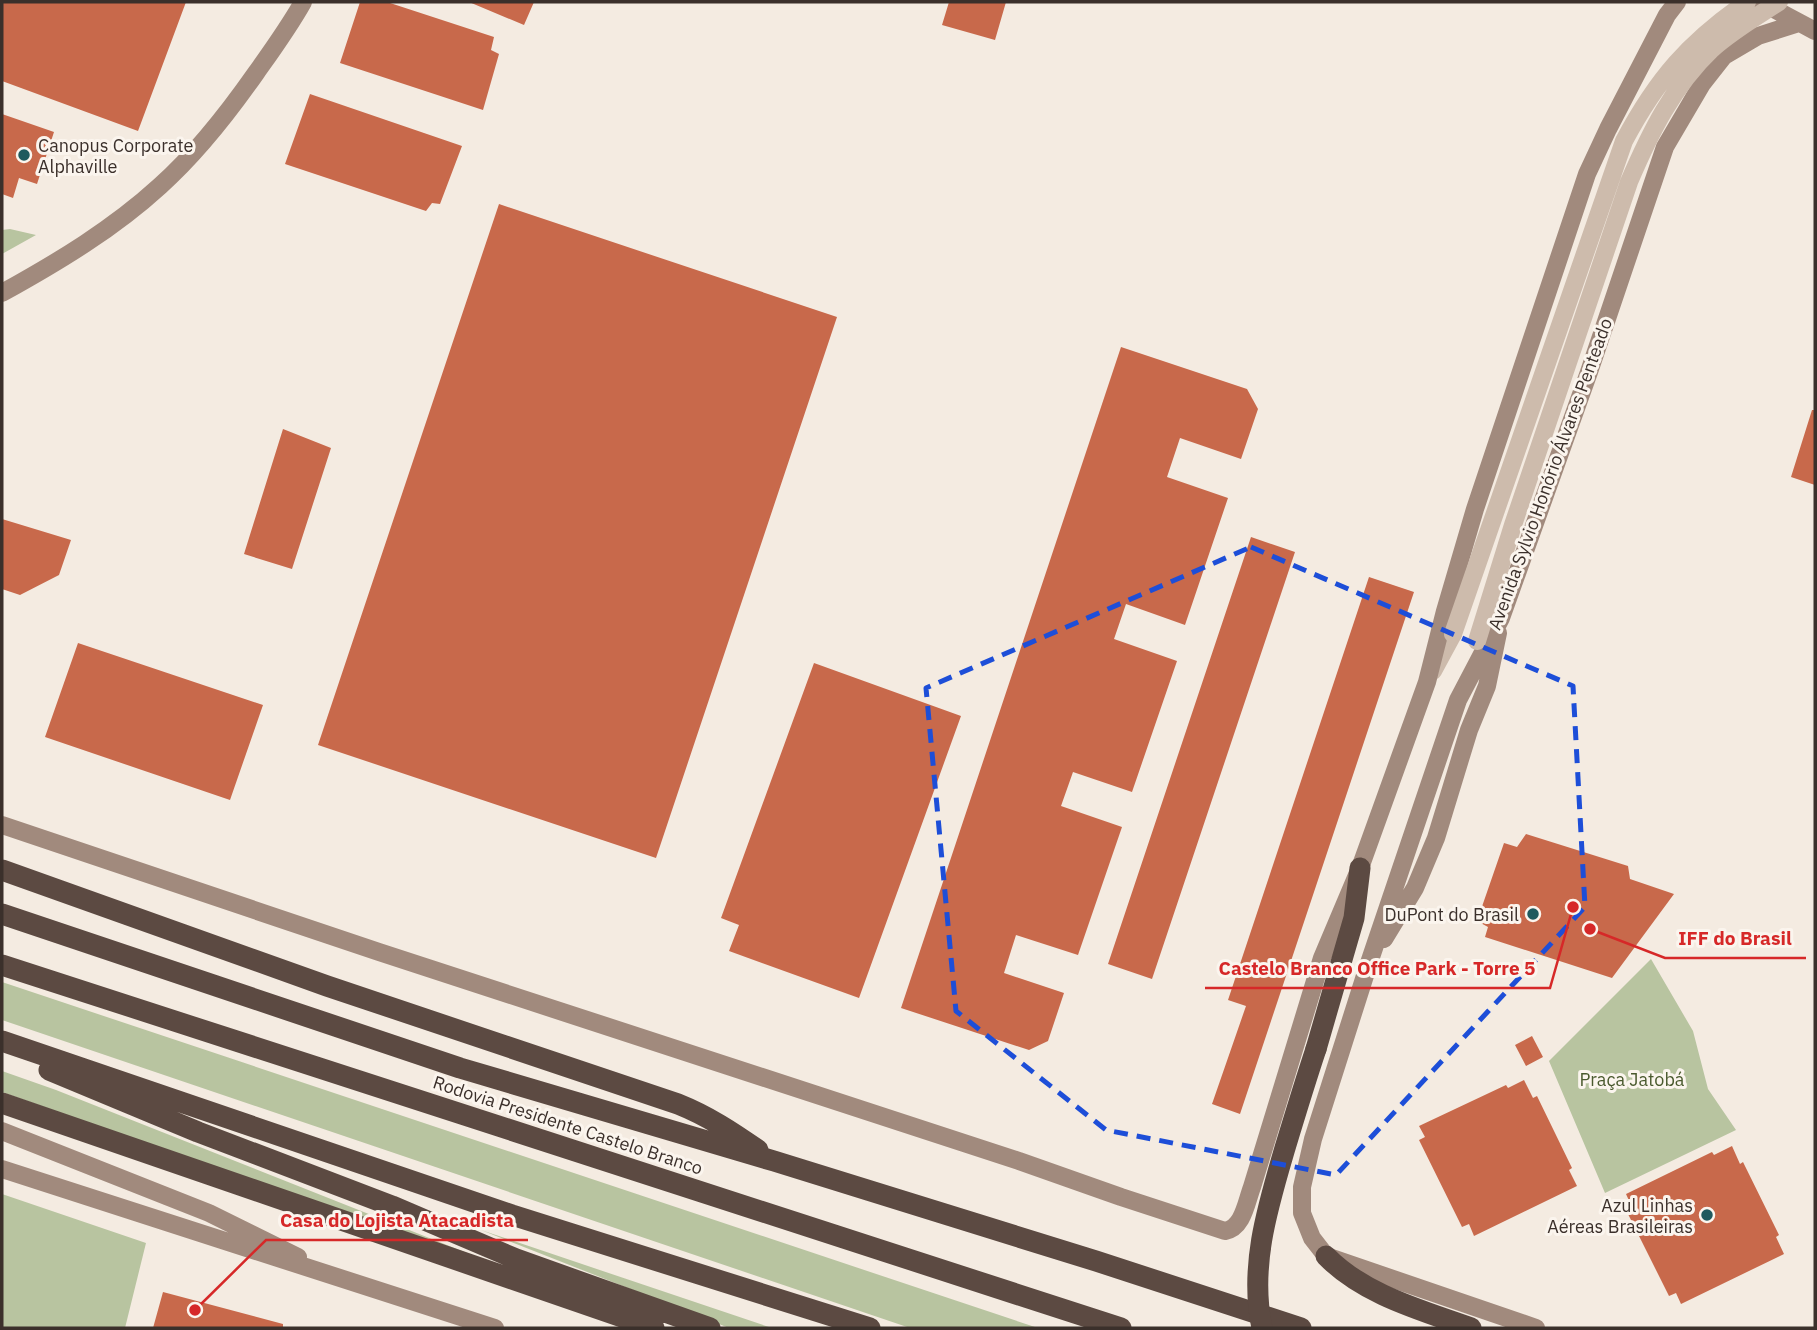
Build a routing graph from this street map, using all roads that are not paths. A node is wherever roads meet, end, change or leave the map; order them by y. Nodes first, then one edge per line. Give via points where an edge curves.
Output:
1 (303, 2) edge
2 (1677, 2) edge
3 (1747, 2) edge
4 (1760, 2) edge
5 (1779, 2) edge
6 (1807, 27) edge
7 (1603, 140) junction
8 (1658, 164) junction
9 (2, 293) edge
10 (1501, 618) junction
11 (1427, 682) junction
12 (1458, 700) junction
13 (2, 825) edge
14 (1360, 868) junction
15 (2, 870) edge
16 (2, 914) edge
17 (1369, 963) junction
18 (2, 965) edge
19 (2, 1041) edge
20 (2, 1050) edge
21 (2, 1105) edge
22 (2, 1131) edge
23 (774, 1161) junction
24 (2, 1169) edge
25 (1326, 1256) junction
26 (358, 1286) junction
27 (495, 1328) edge
28 (654, 1328) edge
29 (710, 1328) edge
30 (870, 1328) edge
31 (1121, 1328) edge
32 (1262, 1328) edge
33 (1301, 1328) edge
34 (1471, 1328) edge
35 (1536, 1328) edge

1 - 9 street via 236,101 169,178 76,251
2 - 7 street
3 - 11 street, bridge via 1716,23 1677,60 1624,141 1453,634
4 - 6 street
5 - 12 street, bridge via 1713,48 1687,77 1648,139 1625,195
6 - 8 street, Avenida Sylvio Honório Álvares Penteado via 1758,36 1724,57 1677,123
7 - 8 street
7 - 11 street via 1587,174 1475,509
8 - 10 street, Avenida Sylvio Honório Álvares Penteado
10 - 12 street, Avenida Sylvio Honório Álvares Penteado
10 - 17 street via 1487,686 1436,838 1415,888
11 - 14 street
12 - 17 street, Avenida Sylvio Honório Álvares Penteado
13 - 14 street via 1226,1231 1239,1224 1322,958
14 - 32 highway, bridge via 1354,918 1264,1220 1259,1259
15 - 23 highway via 678,1104 723,1125
16 - 23 highway via 460,1068
17 - 25 street, Avenida Sylvio Honório Álvares Penteado via 1312,1139 1302,1187 1307,1228
18 - 31 highway, Rodovia Presidente Castelo Branco
19 - 30 highway via 512,1215
20 - 29 highway via 516,1259
21 - 28 highway
22 - 26 street via 209,1213
23 - 33 highway
24 - 26 street
25 - 34 highway via 1369,1288
25 - 35 street
26 - 27 street

